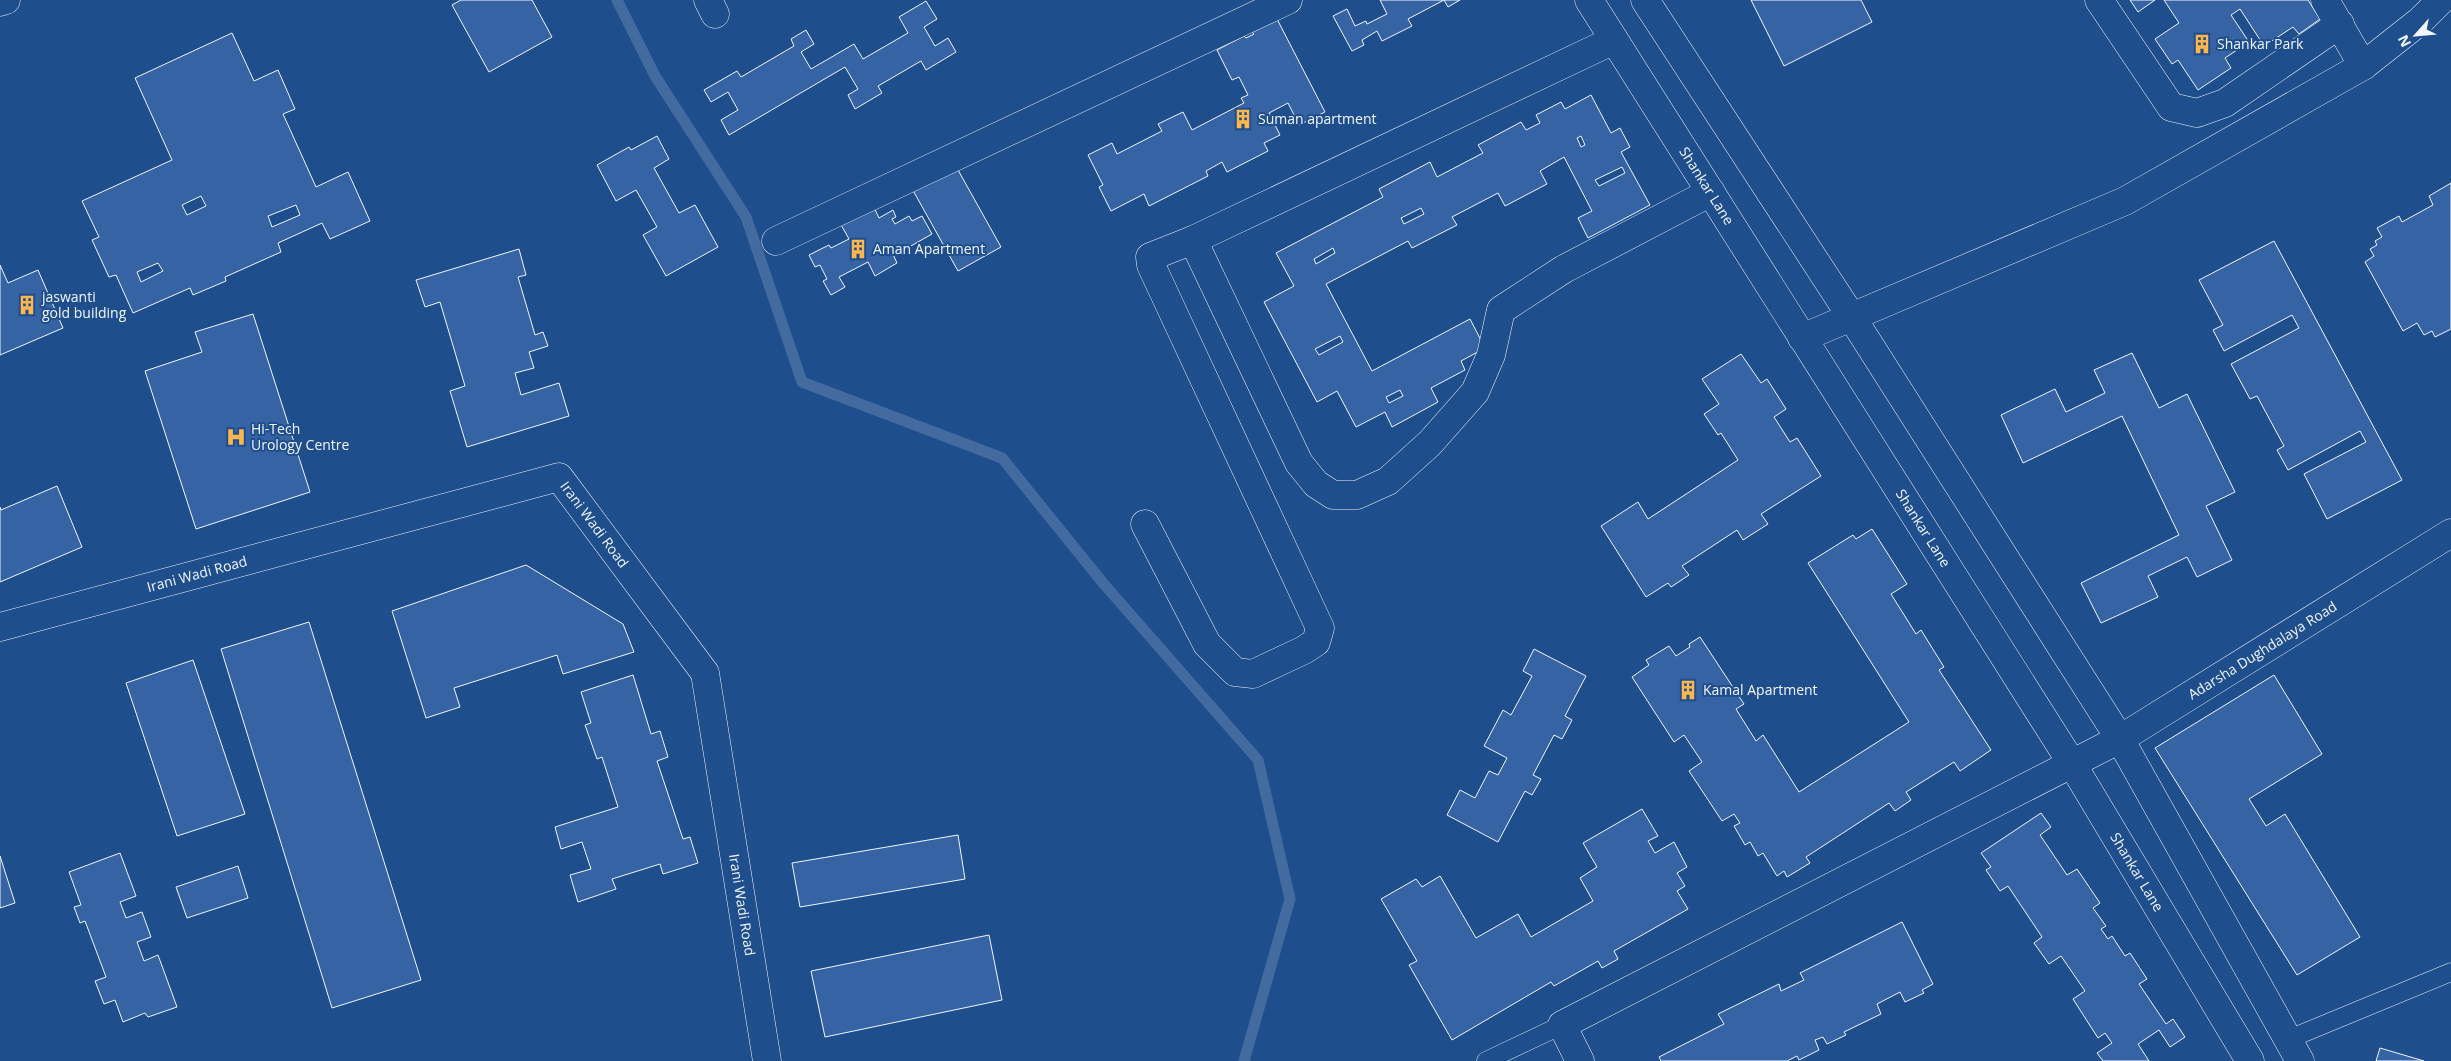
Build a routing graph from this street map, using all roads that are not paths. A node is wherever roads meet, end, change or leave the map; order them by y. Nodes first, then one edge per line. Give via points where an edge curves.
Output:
1 (6, 0) edge
2 (1288, 0) edge
3 (1589, 0) edge
4 (1645, 0) edge
5 (2099, 0) edge
6 (2325, 0) edge
7 (2441, 0) edge
8 (0, 2) edge
9 (2340, 24) junction
10 (1614, 40) junction
11 (2363, 66) junction
12 (1711, 192) junction
13 (1193, 240) junction
14 (776, 241) dead end
15 (1851, 316) junction
16 (1802, 338) junction
17 (1145, 524) dead end
18 (2451, 533) edge
19 (0, 627) edge
20 (2120, 739) junction
21 (2071, 762) junction
22 (2451, 972) edge
23 (1562, 1025) junction
24 (2294, 1050) edge
25 (767, 1061) edge
26 (1486, 1061) edge
27 (1580, 1061) edge
28 (2250, 1061) edge

1 - 8 street
2 - 14 street
3 - 10 street, Shankar Lane
4 - 15 street
5 - 9 street via 2171,108 2197,114 2226,103
6 - 9 street
7 - 11 street
9 - 11 street
10 - 12 street, Shankar Lane
10 - 13 street
11 - 15 street via 2125,201
12 - 13 street via 1564,269 1501,310 1491,355 1475,392 1430,443 1388,481 1358,495 1332,495 1316,484 1299,463
12 - 16 street, Shankar Lane
13 - 17 street via 1150,257 1151,265 1320,628 1316,642 1253,674 1235,672 1207,644
15 - 16 street
15 - 20 street
16 - 21 street, Shankar Lane
18 - 20 street, Adarsha Dughdalaya Road
19 - 25 street, Irani Wadi Road via 559,477 705,674
20 - 21 street, Adarsha Dughdalaya Road
20 - 24 street
21 - 23 street, Adarsha Dughdalaya Road
21 - 28 street, Shankar Lane
22 - 24 lane
23 - 26 lane
23 - 27 street

